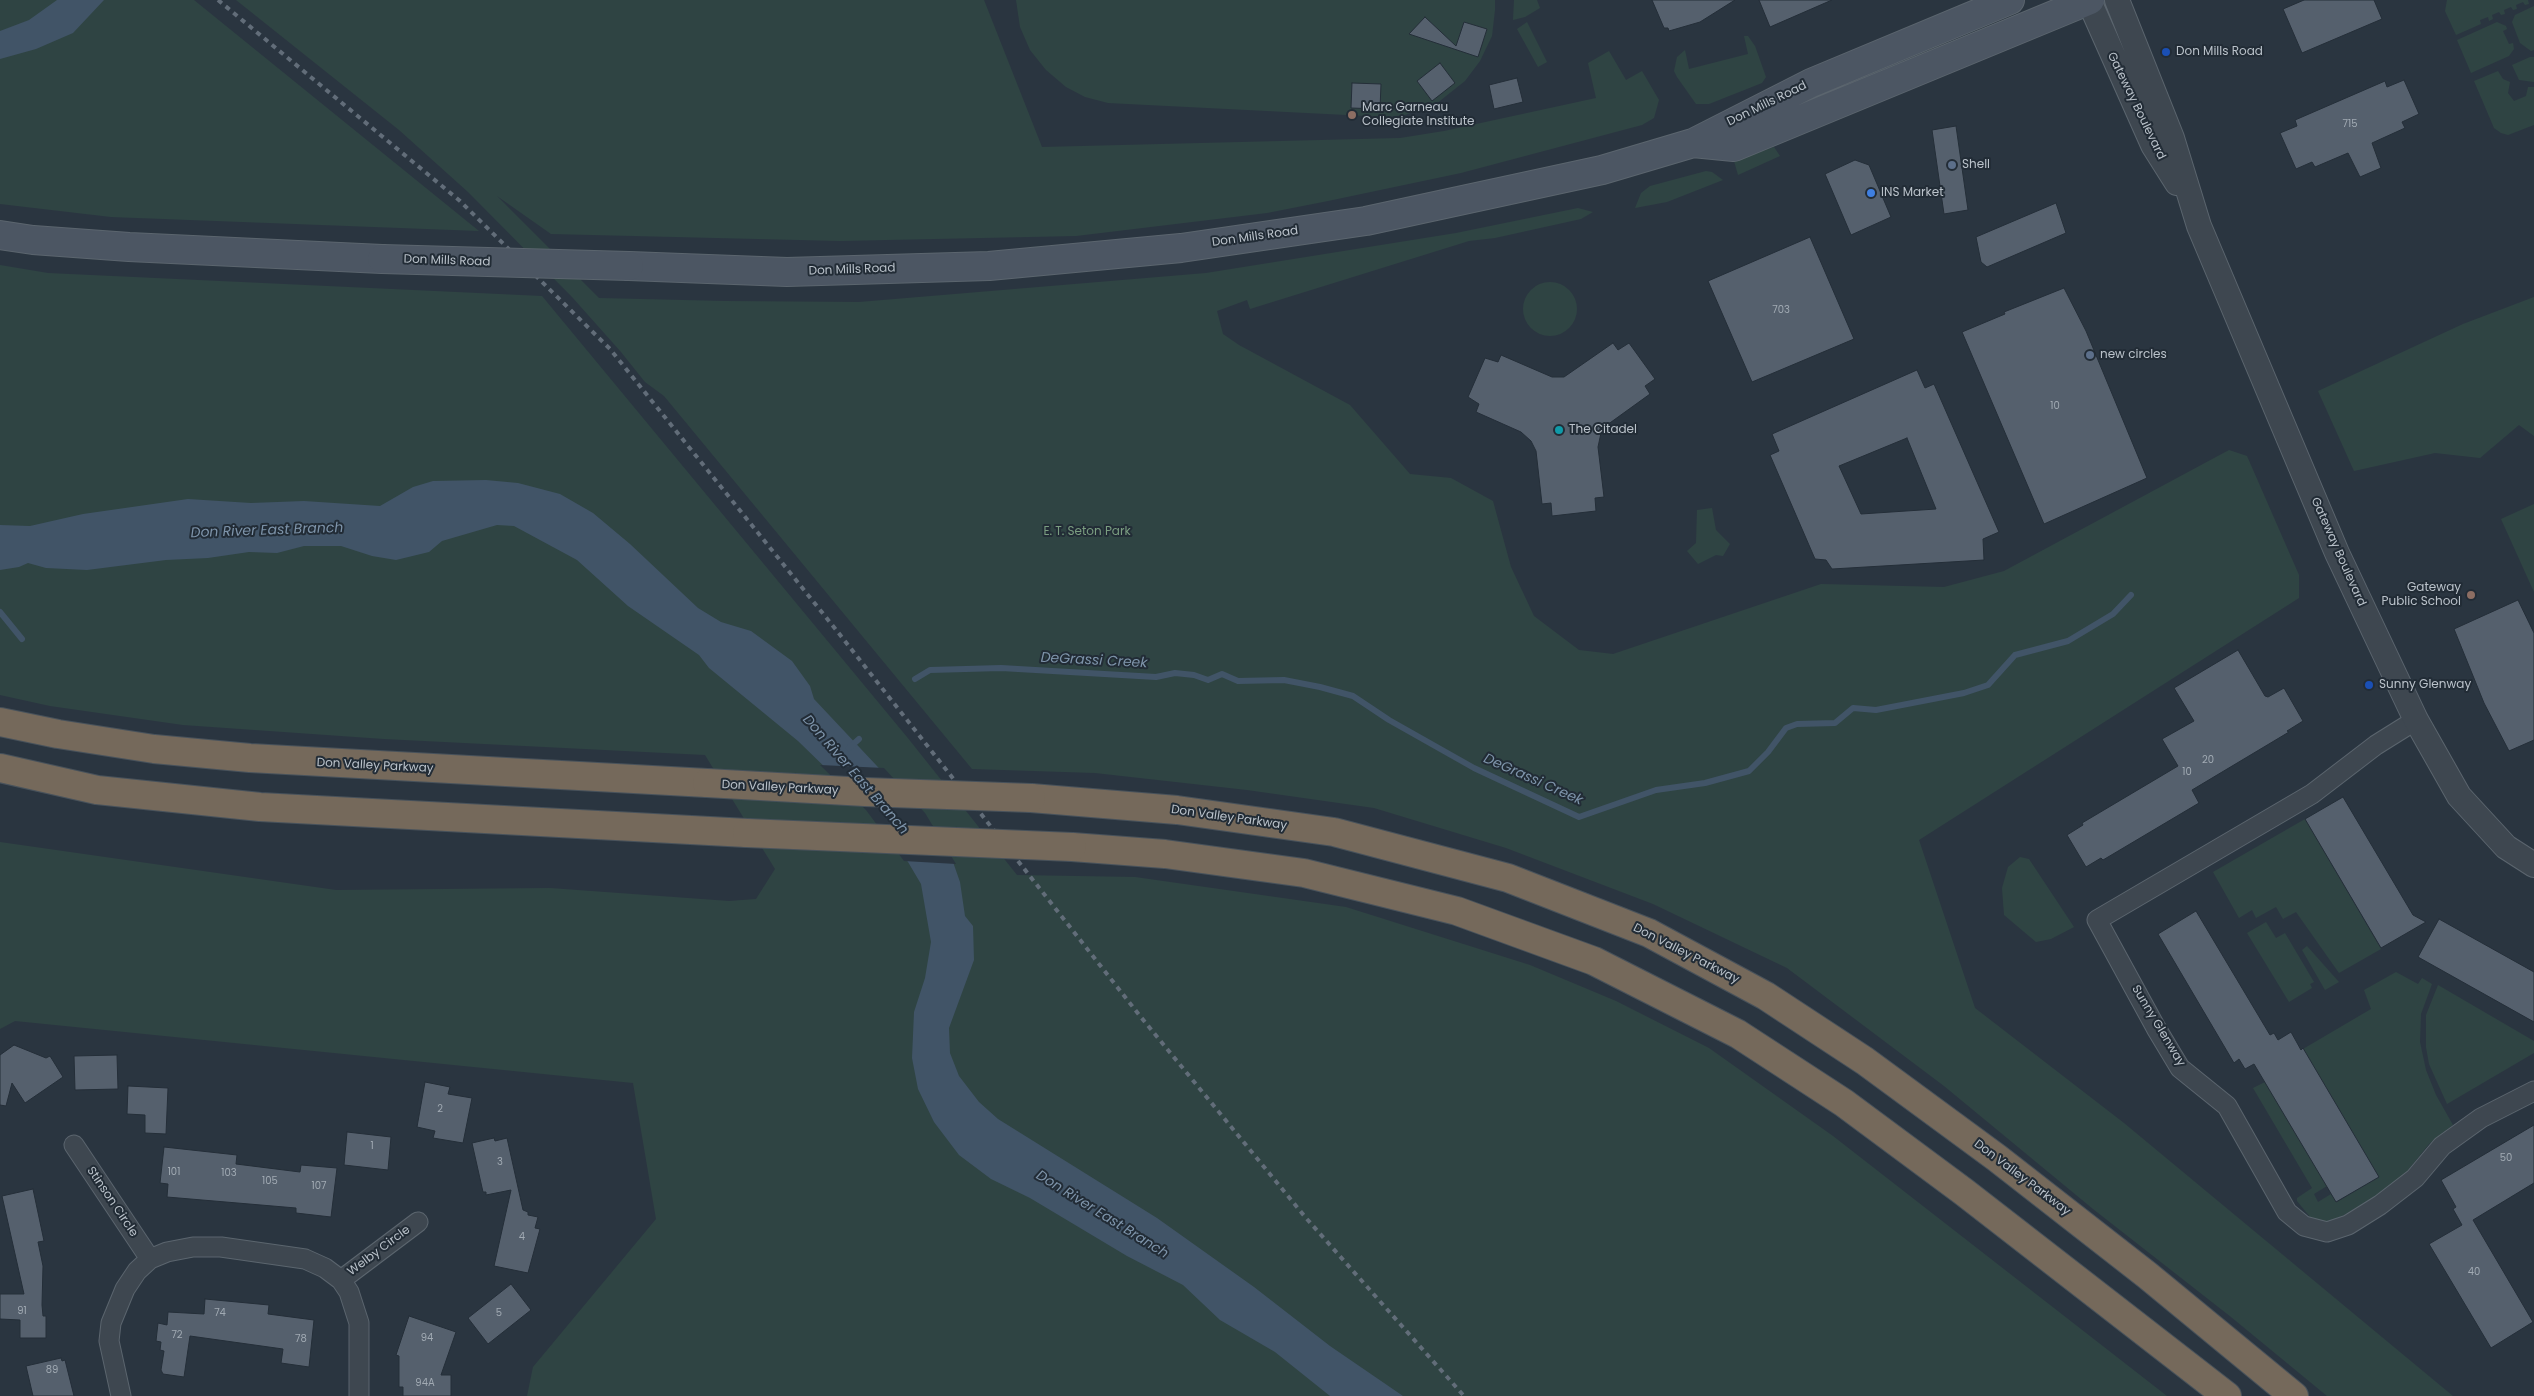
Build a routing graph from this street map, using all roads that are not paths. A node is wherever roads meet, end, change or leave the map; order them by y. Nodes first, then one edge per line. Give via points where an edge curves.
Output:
1 (2010, 0) edge
2 (2089, 0) edge
3 (2118, 0) edge
4 (1692, 143) junction
5 (2192, 207) junction
6 (0, 235) edge
7 (2416, 720) junction
8 (0, 722) edge
9 (0, 768) edge
10 (2534, 865) edge
11 (2534, 1091) edge
12 (74, 1145) dead end
13 (418, 1222) dead end
14 (150, 1260) junction
15 (340, 1280) junction
16 (121, 1396) edge
17 (359, 1396) edge
18 (2227, 1396) edge
19 (2294, 1396) edge

1 - 4 main road, Don Mills Road via 1811,83
2 - 4 main road, Don Mills Road via 1734,147
2 - 5 street, Gateway Boulevard via 2153,145
3 - 5 street, Gateway Boulevard via 2172,138
4 - 6 main road, Don Mills Road, bridge via 1602,170 1366,222 1181,248 989,266 787,272 382,259 129,247
5 - 7 street, Gateway Boulevard via 2337,553
7 - 10 street, Gateway Boulevard via 2458,796 2506,847
7 - 11 street, Sunny Glenway via 2376,745 2312,794 2097,920 2180,1068 2227,1106 2287,1212 2304,1226 2327,1232 2348,1225 2415,1178 2442,1146 2481,1118
8 - 19 highway, Don Valley Parkway, bridge via 154,749 250,758 1030,798 1177,810 1334,832 1508,878 1649,933 1766,996 1865,1061 1997,1158
9 - 18 highway, bridge via 97,790 260,807 1165,854 1304,873 1457,911 1594,961 1738,1034 1844,1103
12 - 14 street, Stinson Circle
13 - 15 street, Welby Circle
14 - 15 street via 167,1252 193,1247 222,1247 305,1259 325,1268
14 - 16 street via 137,1271 125,1289 111,1323 109,1341
15 - 17 street via 349,1292 359,1323

